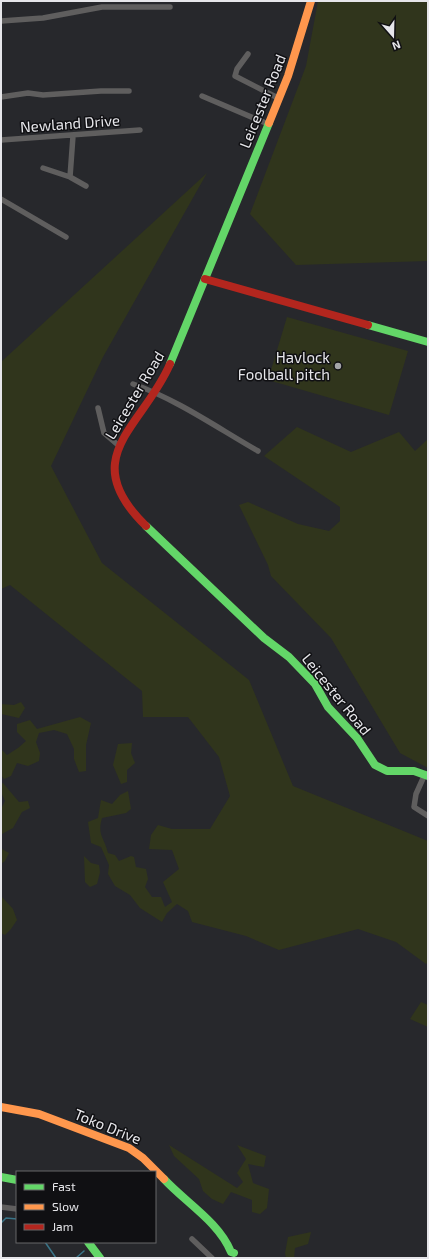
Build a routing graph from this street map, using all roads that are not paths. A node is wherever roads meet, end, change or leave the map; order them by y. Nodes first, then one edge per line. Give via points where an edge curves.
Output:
1 (311, 1) edge
2 (170, 7) dead end
3 (1, 21) edge
4 (248, 54) dead end
5 (129, 91) dead end
6 (202, 96) dead end
7 (1, 97) edge
8 (278, 98) junction
9 (268, 124) junction
10 (140, 130) dead end
11 (73, 136) junction
12 (1, 140) edge
13 (43, 168) dead end
14 (70, 177) junction
15 (86, 186) dead end
16 (1, 199) edge
17 (66, 237) dead end
18 (205, 279) junction
19 (428, 342) edge
20 (133, 384) dead end
21 (156, 392) junction
22 (98, 408) dead end
23 (118, 445) junction
24 (258, 452) dead end
25 (426, 775) edge
26 (428, 816) edge
27 (1, 1107) edge
28 (1, 1177) edge
29 (16, 1180) edge
30 (1, 1207) edge
31 (16, 1208) edge
32 (192, 1239) dead end
33 (89, 1243) edge
34 (234, 1253) dead end
35 (100, 1258) edge
36 (212, 1258) edge

1 - 8 street, Leicester Road
2 - 3 street via 102,7 43,18
4 - 8 street via 236,69 234,76
5 - 7 street via 43,95 28,93
6 - 9 street
8 - 9 street, Leicester Road
9 - 18 street, Leicester Road
10 - 11 street, Newland Drive
11 - 12 street, Newland Drive
11 - 14 street
13 - 14 street
14 - 15 street
16 - 17 street
18 - 19 street
18 - 21 street, Leicester Road
20 - 21 street
21 - 23 street, Leicester Road via 132,422
21 - 24 street via 220,427
22 - 23 street via 104,433
23 - 25 street, Leicester Road via 116,478 123,501 131,511 258,632 290,657 315,684 328,707 357,738 375,765 387,771 414,771
25 - 26 street via 416,794 414,807
27 - 34 street, Toko Drive via 39,1114 130,1148 141,1155 198,1211
28 - 29 street
30 - 31 street
32 - 36 street
33 - 35 street

